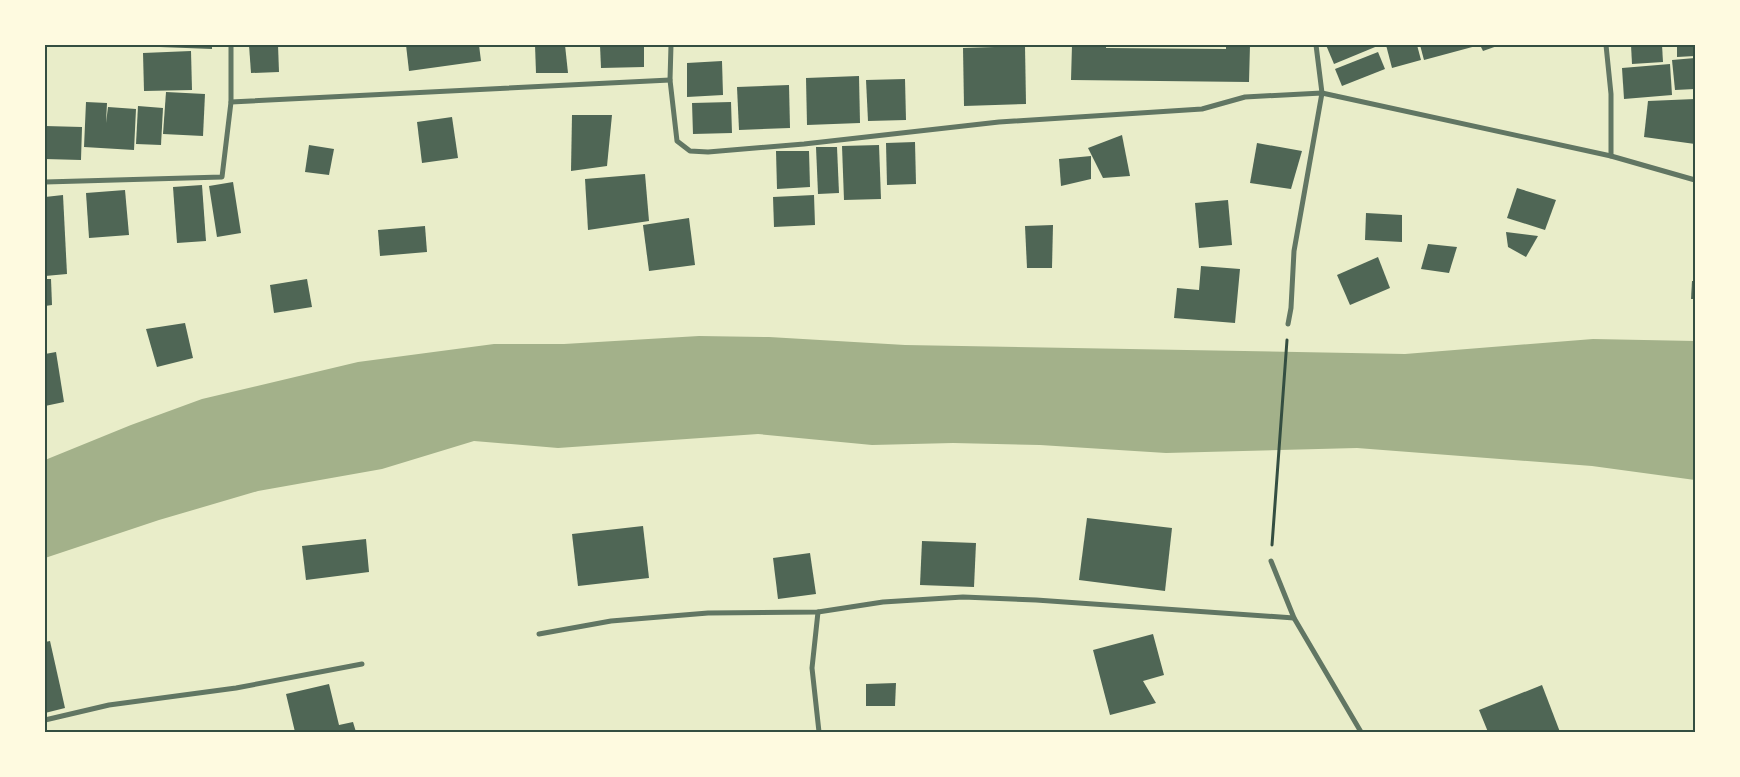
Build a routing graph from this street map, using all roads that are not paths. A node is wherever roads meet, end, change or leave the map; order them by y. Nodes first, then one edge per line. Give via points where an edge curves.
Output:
1 (231, 45) edge
2 (671, 45) edge
3 (1316, 45) edge
4 (1606, 45) edge
5 (670, 80) junction
6 (1322, 93) junction
7 (231, 102) junction
8 (1611, 156) junction
9 (1695, 180) edge
10 (45, 182) edge
11 (1288, 324) road end
12 (1271, 561) road end
13 (818, 612) junction
14 (1294, 618) junction
15 (539, 634) dead end
16 (362, 664) dead end
17 (45, 720) edge
18 (819, 732) edge
19 (1361, 732) edge

1 - 7 street
2 - 5 street
3 - 6 street
4 - 8 street via 1611,94
5 - 6 street via 677,141 690,151 708,152 999,122 1202,109 1245,97
5 - 7 street
6 - 8 street
6 - 11 street via 1294,251
7 - 10 street via 222,177
8 - 9 street
12 - 14 street
13 - 14 street via 883,602 963,597
13 - 15 street via 699,614 611,621
13 - 18 street via 812,668
14 - 19 street
16 - 17 street via 236,688 109,704

